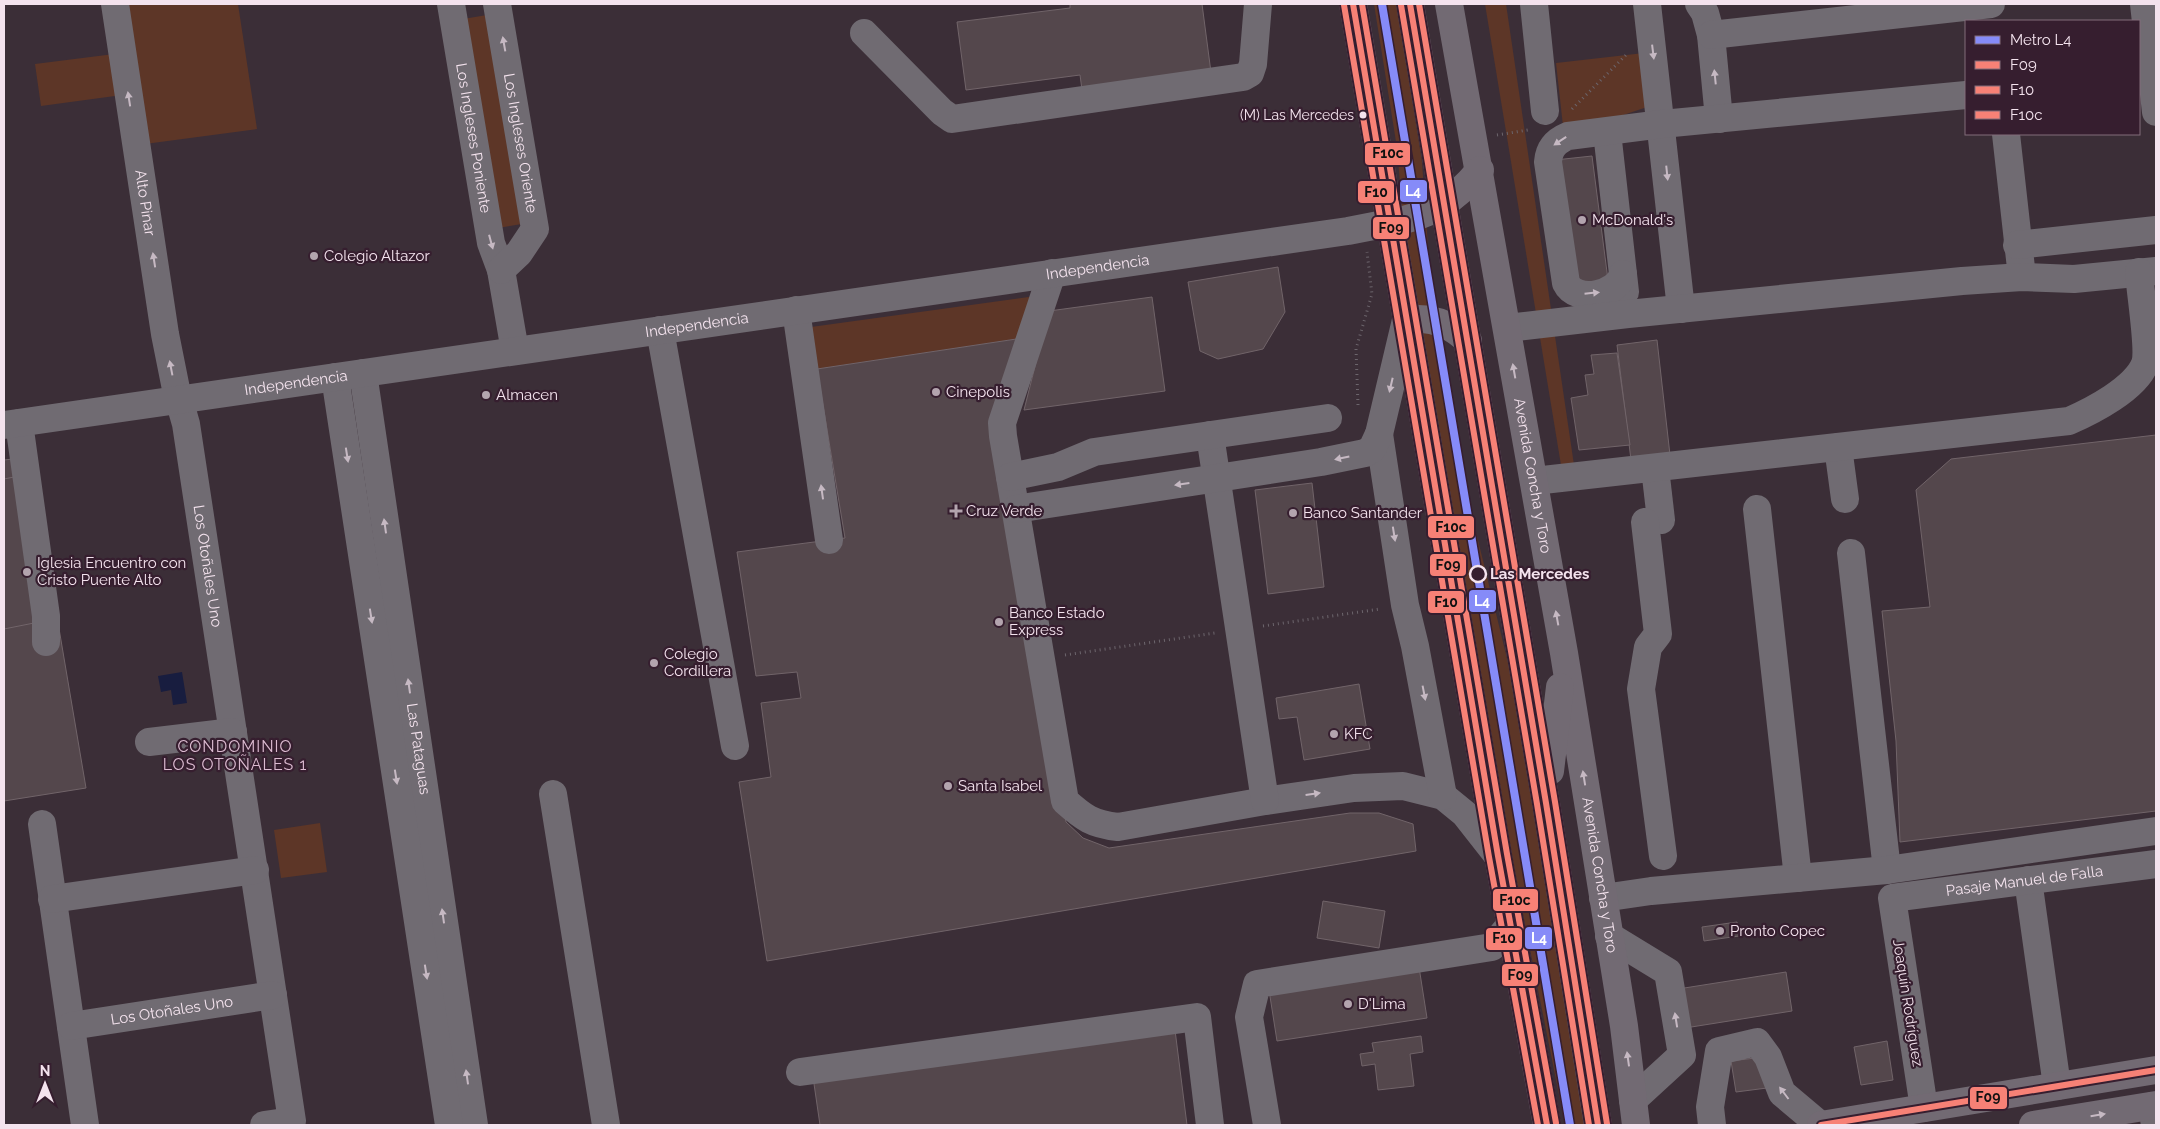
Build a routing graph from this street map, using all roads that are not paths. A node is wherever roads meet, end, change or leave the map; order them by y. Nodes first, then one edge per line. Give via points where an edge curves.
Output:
1 (115, 4) edge
2 (451, 4) edge
3 (496, 4) edge
4 (1258, 4) edge
5 (1353, 4) edge
6 (1410, 4) edge
7 (1450, 4) edge
8 (1534, 4) edge
9 (1647, 4) edge
10 (1699, 4) edge
11 (1992, 4) edge
12 (2144, 4) edge
13 (1994, 20) edge
14 (864, 33) dead end
15 (1711, 35) junction
16 (2149, 78) edge
17 (1965, 95) edge
18 (2156, 112) edge
19 (1548, 117) road end
20 (1719, 119) junction
21 (1662, 124) junction
22 (1607, 132) junction
23 (2006, 135) edge
24 (1480, 170) junction
25 (1444, 205) junction
26 (1389, 223) junction
27 (2156, 230) edge
28 (2017, 245) junction
29 (501, 270) junction
30 (2148, 272) edge
31 (1052, 273) junction
32 (1623, 274) junction
33 (2022, 277) junction
34 (1681, 309) junction
35 (796, 310) junction
36 (1628, 314) junction
37 (1406, 320) junction
38 (1507, 328) junction
39 (660, 330) junction
40 (1468, 341) junction
41 (515, 351) junction
42 (362, 373) junction
43 (334, 377) junction
44 (179, 400) junction
45 (1328, 418) dead end
46 (11, 424) edge
47 (1380, 434) junction
48 (1210, 435) junction
49 (1838, 447) junction
50 (1655, 468) junction
51 (1010, 477) junction
52 (1217, 479) junction
53 (1534, 481) junction
54 (1845, 499) dead end
55 (1016, 509) junction
56 (1757, 509) dead end
57 (829, 540) dead end
58 (1851, 553) dead end
59 (46, 642) dead end
60 (1564, 653) junction
61 (233, 732) junction
62 (150, 742) dead end
63 (735, 746) dead end
64 (553, 794) dead end
65 (1444, 796) junction
66 (1265, 801) junction
67 (1546, 803) junction
68 (42, 824) dead end
69 (2156, 831) edge
70 (1498, 856) junction
71 (1663, 856) dead end
72 (2156, 864) edge
73 (255, 870) junction
74 (1887, 870) junction
75 (1798, 878) junction
76 (2028, 880) junction
77 (1603, 898) junction
78 (1892, 898) joint
79 (52, 899) junction
80 (1510, 925) junction
81 (1609, 936) junction
82 (273, 995) junction
83 (71, 1026) junction
84 (1719, 1050) junction
85 (1682, 1055) junction
86 (2156, 1070) edge
87 (800, 1072) dead end
88 (2057, 1086) junction
89 (1924, 1108) junction
90 (2154, 1112) edge
91 (1635, 1113) edge
92 (86, 1125) edge
93 (264, 1125) edge
94 (449, 1125) edge
95 (474, 1125) edge
96 (606, 1125) edge
97 (1210, 1125) edge
98 (1267, 1125) edge
99 (1547, 1125) edge
100 (1598, 1125) edge
101 (1712, 1125) edge
102 (1821, 1125) edge
103 (2032, 1125) edge

44 -> 1 street, Alto Pinar via 165,334
2 -> 29 street, Los Ingleses Poniente via 490,243
29 -> 3 street, Los Ingleses Oriente via 519,253 535,229
4 - 14 street via 1254,64 1250,73 1243,77 952,119
5 - 26 main road
6 - 25 main road
7 - 24 main road, Avenida Concha y Toro
8 - 19 street
9 -> 21 street
10 - 15 street
11 - 13 street
11 - 15 street
12 - 16 street
20 -> 15 street
16 - 18 street
17 - 20 street
20 - 21 street
21 - 22 street
21 -> 34 street
22 - 32 street
22 -> 32 street via 1561,139 1551,149 1548,162 1568,288 1577,294 1605,292 1618,286
23 - 28 street
24 - 25 main road
24 - 38 main road, Avenida Concha y Toro
25 - 26 main road via 1409,220
25 - 40 main road
26 - 31 street, Independencia
26 - 37 main road
27 - 28 street
28 - 33 street
29 - 41 street, Los Ingleses Poniente
30 - 33 street via 2074,279
30 - 49 street via 2145,364 2116,396 2089,412 2069,421
31 - 35 street, Independencia
31 - 51 street via 1002,423
32 - 36 street
33 - 34 street
34 - 36 street
35 - 39 street, Independencia
57 -> 35 street
36 - 38 street
37 - 40 main road via 1437,321 1450,326
37 -> 47 street
37 - 70 main road
53 -> 38 main road, Avenida Concha y Toro
39 - 41 street, Independencia
39 - 63 street
40 - 67 main road
41 - 42 street, Independencia
42 - 43 street, Independencia
95 -> 42 street, Las Pataguas
43 - 44 street, Independencia
43 -> 94 street, Las Pataguas
44 - 46 street, Independencia
44 - 61 street, Los Otoñales Uno via 186,424
45 - 48 street
46 - 59 street via 46,616
47 -> 52 street via 1372,449 1365,453
47 -> 65 street via 1405,606
48 - 51 street via 1094,452 1058,467
48 - 52 street
49 - 50 street
49 - 54 street
50 - 53 street
50 - 71 street via 1653,520 1658,634 1648,647 1641,690
51 - 55 street
52 -> 55 street
52 - 66 street
60 -> 53 main road, Avenida Concha y Toro
55 - 66 street via 1066,801 1085,819 1118,827
56 - 75 street
58 - 74 street
60 - 67 main road
77 -> 60 main road, Avenida Concha y Toro
61 - 62 street
61 - 73 street, Los Otoñales Uno
64 - 96 street
66 -> 65 street via 1383,785 1403,786
65 - 70 street via 1465,814
67 - 100 main road
68 - 79 street
69 - 74 street
70 - 80 main road
72 - 76 street, Pasaje Manuel de Falla
73 - 79 street
73 - 82 street, Los Otoñales Uno
74 - 75 street
75 - 77 street
76 - 78 street, Pasaje Manuel de Falla
76 - 88 street
77 - 81 main road, Avenida Concha y Toro
78 - 89 street, Joaquín Rodríguez
79 - 83 street
80 - 98 street via 1492,947 1257,984 1249,1017
80 - 99 main road
85 -> 81 street via 1668,972
91 -> 81 main road, Avenida Concha y Toro
82 - 83 street, Los Otoñales Uno
82 - 93 street, Los Otoñales Uno via 292,1121
83 - 92 street
84 - 85 street
84 - 101 street via 1710,1107
102 -> 84 street via 1782,1094 1768,1057 1757,1042
85 - 91 street
86 - 88 main road
87 - 97 street via 1197,1017
88 - 89 main road
89 - 102 main road
103 -> 90 main road

